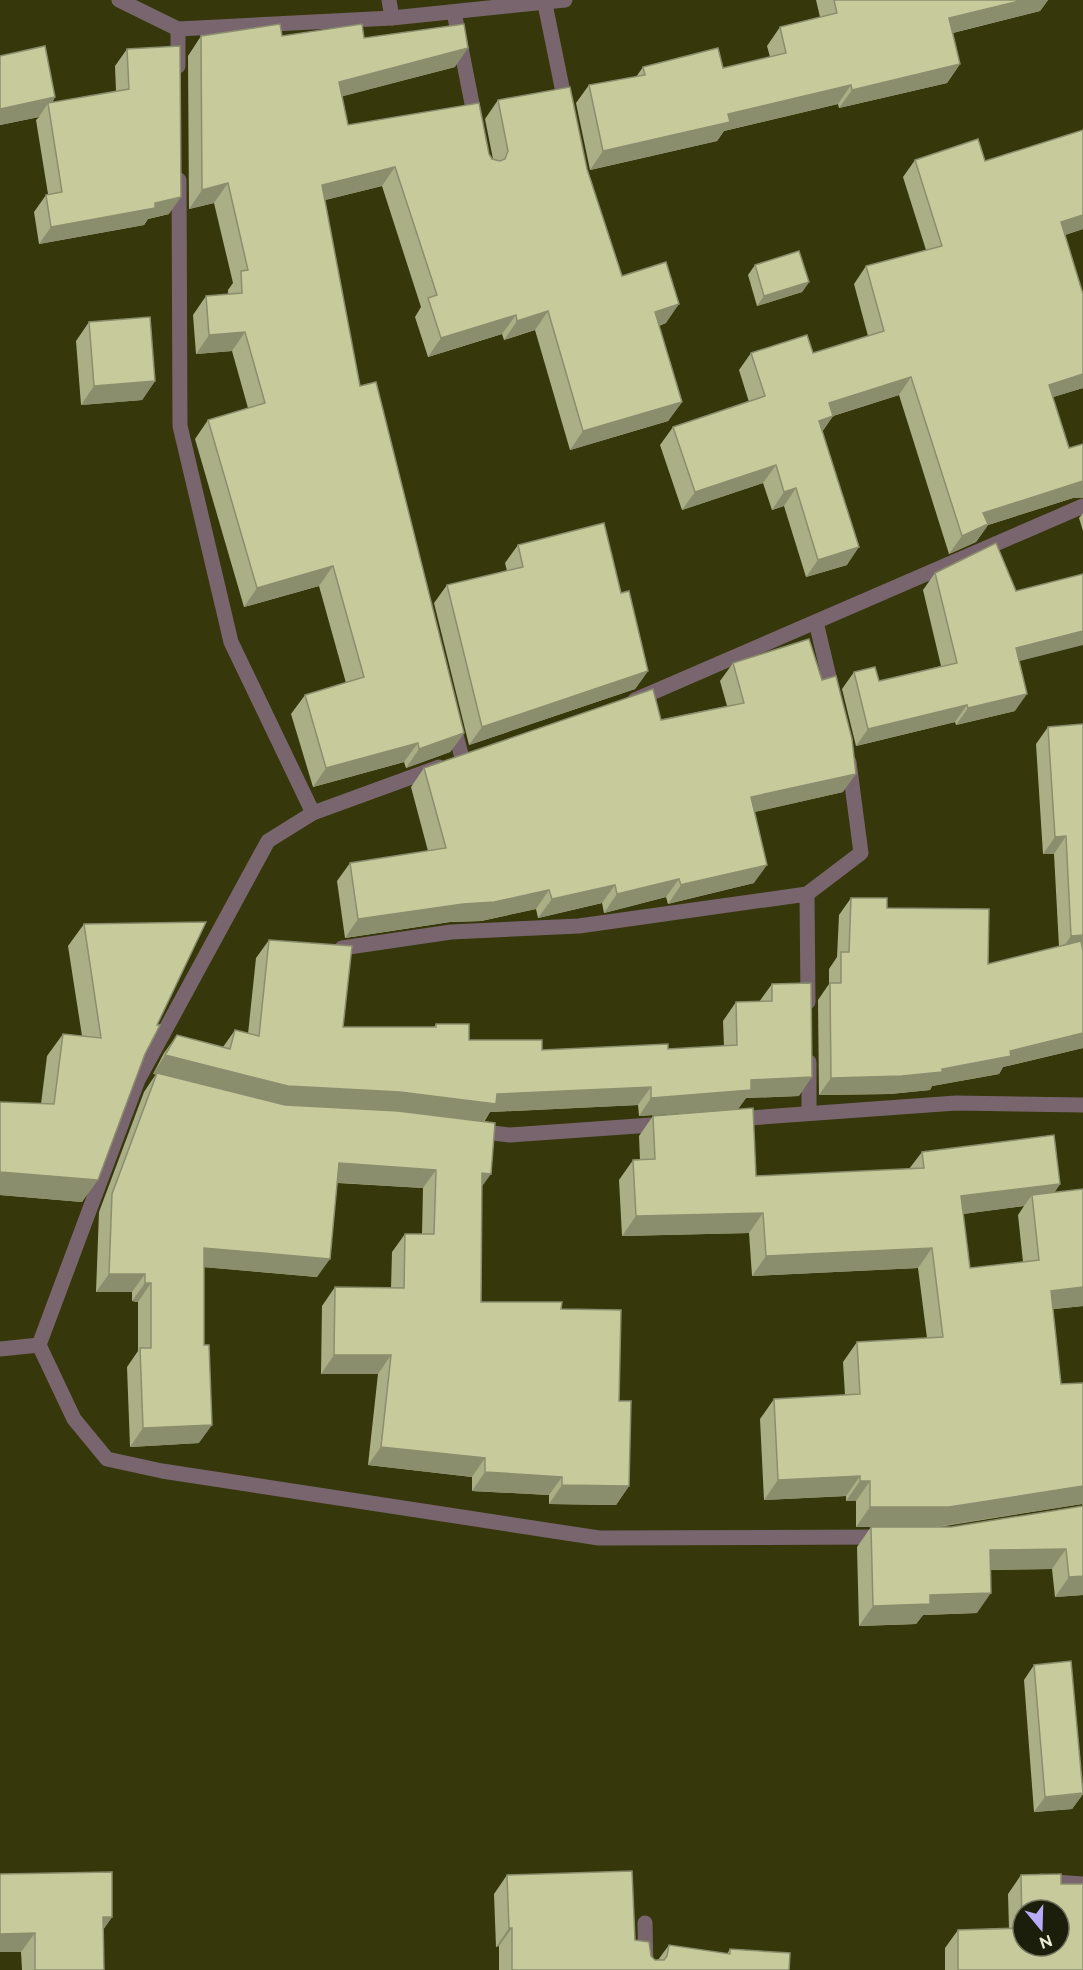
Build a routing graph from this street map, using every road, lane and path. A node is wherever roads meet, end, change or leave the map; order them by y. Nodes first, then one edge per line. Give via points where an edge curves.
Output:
1 (119, 0) edge
2 (389, 0) edge
3 (565, 0) edge
4 (545, 4) junction
5 (454, 12) junction
6 (392, 18) junction
7 (178, 29) junction
8 (178, 87) edge
9 (568, 118) edge
10 (478, 137) edge
11 (179, 169) edge
12 (1083, 506) edge
13 (816, 622) junction
14 (620, 705) edge
15 (451, 712) edge
16 (837, 712) edge
17 (845, 745) edge
18 (313, 813) junction
19 (807, 894) junction
20 (342, 948) edge
21 (808, 1021) edge
22 (808, 1044) edge
23 (1083, 1105) edge
24 (809, 1113) junction
25 (717, 1120) edge
26 (683, 1122) edge
27 (465, 1130) edge
28 (39, 1345) junction
29 (0, 1349) edge
30 (901, 1537) edge
31 (1023, 1880) edge
32 (1083, 1884) edge
33 (645, 1923) dead end
34 (646, 1970) edge

1 - 7 street
2 - 6 street
3 - 4 street
4 - 5 street
4 - 9 street
5 - 6 street
5 - 10 street
6 - 7 street
7 - 8 street
11 - 18 street via 180,426 231,642
12 - 13 street
13 - 14 street
13 - 16 street
15 - 18 street via 468,756
17 - 19 street via 861,853
18 - 28 street via 268,841 143,1081
19 - 20 street via 579,926 451,932
19 - 21 street
22 - 24 street
23 - 24 street via 956,1103
24 - 25 street
26 - 27 street via 510,1135
28 - 29 street
28 - 30 street via 74,1419 107,1459 162,1471 598,1538
31 - 32 street
33 - 34 street

